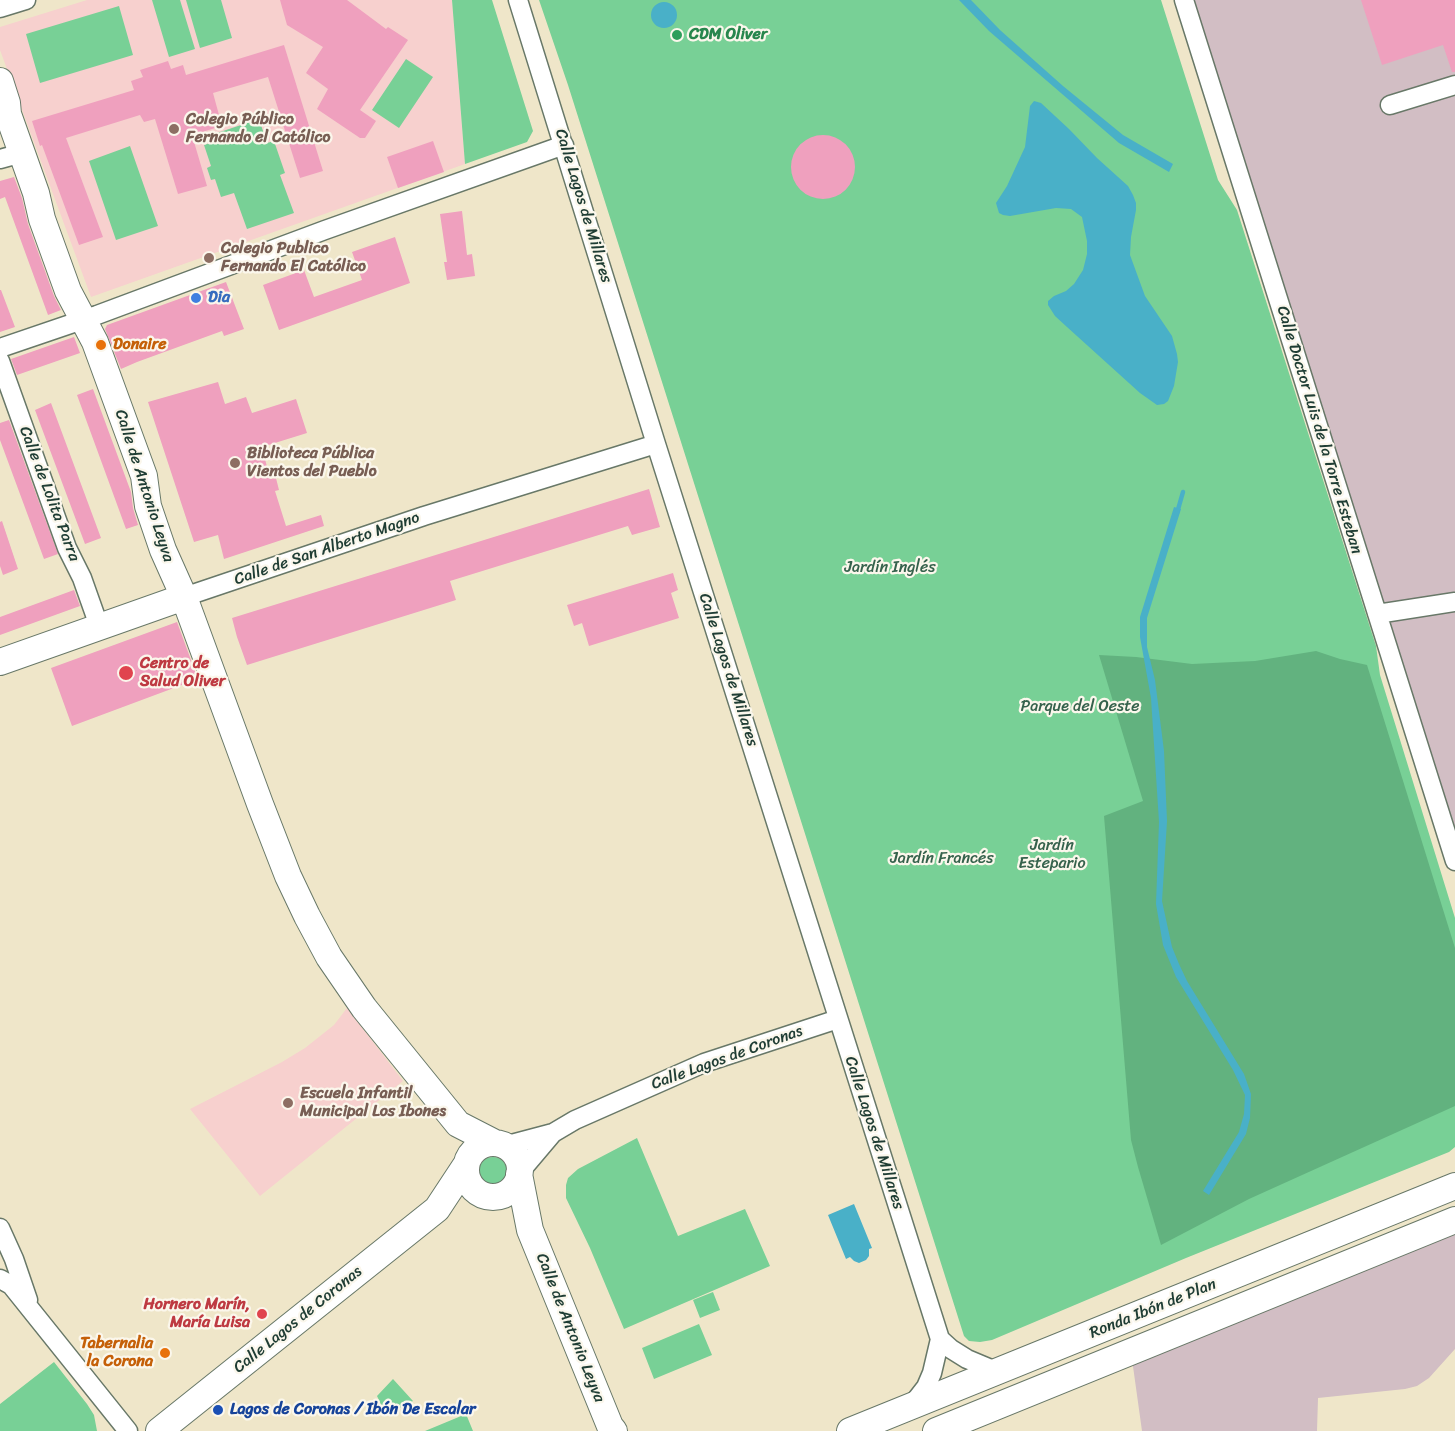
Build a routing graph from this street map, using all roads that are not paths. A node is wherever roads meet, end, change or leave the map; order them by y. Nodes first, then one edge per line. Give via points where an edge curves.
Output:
1 (26, 0) edge
2 (518, 0) edge
3 (1184, 0) edge
4 (0, 8) edge
5 (0, 81) edge
6 (1455, 84) edge
7 (1390, 105) dead end
8 (564, 145) junction
9 (11, 156) edge
10 (84, 320) junction
11 (0, 348) edge
12 (0, 361) edge
13 (656, 444) junction
14 (184, 597) junction
15 (1455, 602) edge
16 (1377, 614) junction
17 (99, 626) junction
18 (0, 662) edge
19 (1455, 861) edge
20 (838, 1019) junction
21 (458, 1124) junction
22 (554, 1132) junction
23 (500, 1144) junction
24 (467, 1162) junction
25 (520, 1173) junction
26 (1455, 1186) edge
27 (489, 1197) junction
28 (437, 1209) junction
29 (1455, 1221) edge
30 (0, 1228) edge
31 (530, 1230) junction
32 (0, 1279) edge
33 (31, 1311) junction
34 (940, 1339) junction
35 (998, 1372) junction
36 (911, 1407) junction
37 (611, 1429) edge
38 (128, 1431) edge
39 (159, 1431) edge
40 (850, 1431) edge
41 (936, 1431) edge

1 - 4 street
2 - 8 street, Calle Lagos de Millares
3 - 16 street, Calle Doctor Luis de la Torre Esteban
5 - 9 street, Calle de Antonio Leyva via 7,103
6 - 7 street
8 - 10 street
8 - 13 street, Calle Lagos de Millares
9 - 10 street, Calle de Antonio Leyva via 36,193 68,291
10 - 11 street
10 - 14 street, Calle de Antonio Leyva via 144,476 148,506
12 - 17 street, Calle de Lolita Parra
13 - 14 street, Calle de San Alberto Magno via 424,516
13 - 20 street, Calle Lagos de Millares
14 - 17 street, Calle de San Alberto Magno
14 - 21 street, Calle de Antonio Leyva via 273,839 307,916 364,1008
15 - 16 street
16 - 19 street, Calle Doctor Luis de la Torre Esteban
17 - 18 street, Calle de San Alberto Magno
20 - 22 street, Calle Lagos de Coronas via 704,1063
20 - 34 street, Calle Lagos de Millares
21 - 23 street, Calle de Antonio Leyva
21 - 24 street, Calle de Antonio Leyva
22 - 23 street, Calle Lagos de Coronas
22 - 25 street, Calle Lagos de Coronas
23 - 24 street via 479,1147
23 - 25 street via 516,1156
24 - 27 street via 467,1180 477,1192
24 - 28 street, Calle Lagos de Coronas
25 - 27 street via 511,1190
25 - 31 street, Calle de Antonio Leyva
26 - 35 street, Ronda Ibón de Plan
27 - 28 street, Calle Lagos de Coronas
27 - 31 street, Calle de Antonio Leyva
28 - 39 street, Calle Lagos de Coronas
29 - 41 street, Ronda Ibón de Plan
30 - 33 street
31 - 37 street, Calle de Antonio Leyva
32 - 33 street via 11,1285
33 - 38 street
34 - 35 street via 967,1359
34 - 36 street via 932,1373
35 - 36 street, Ronda Ibón de Plan
36 - 40 street, Ronda Ibón de Plan

